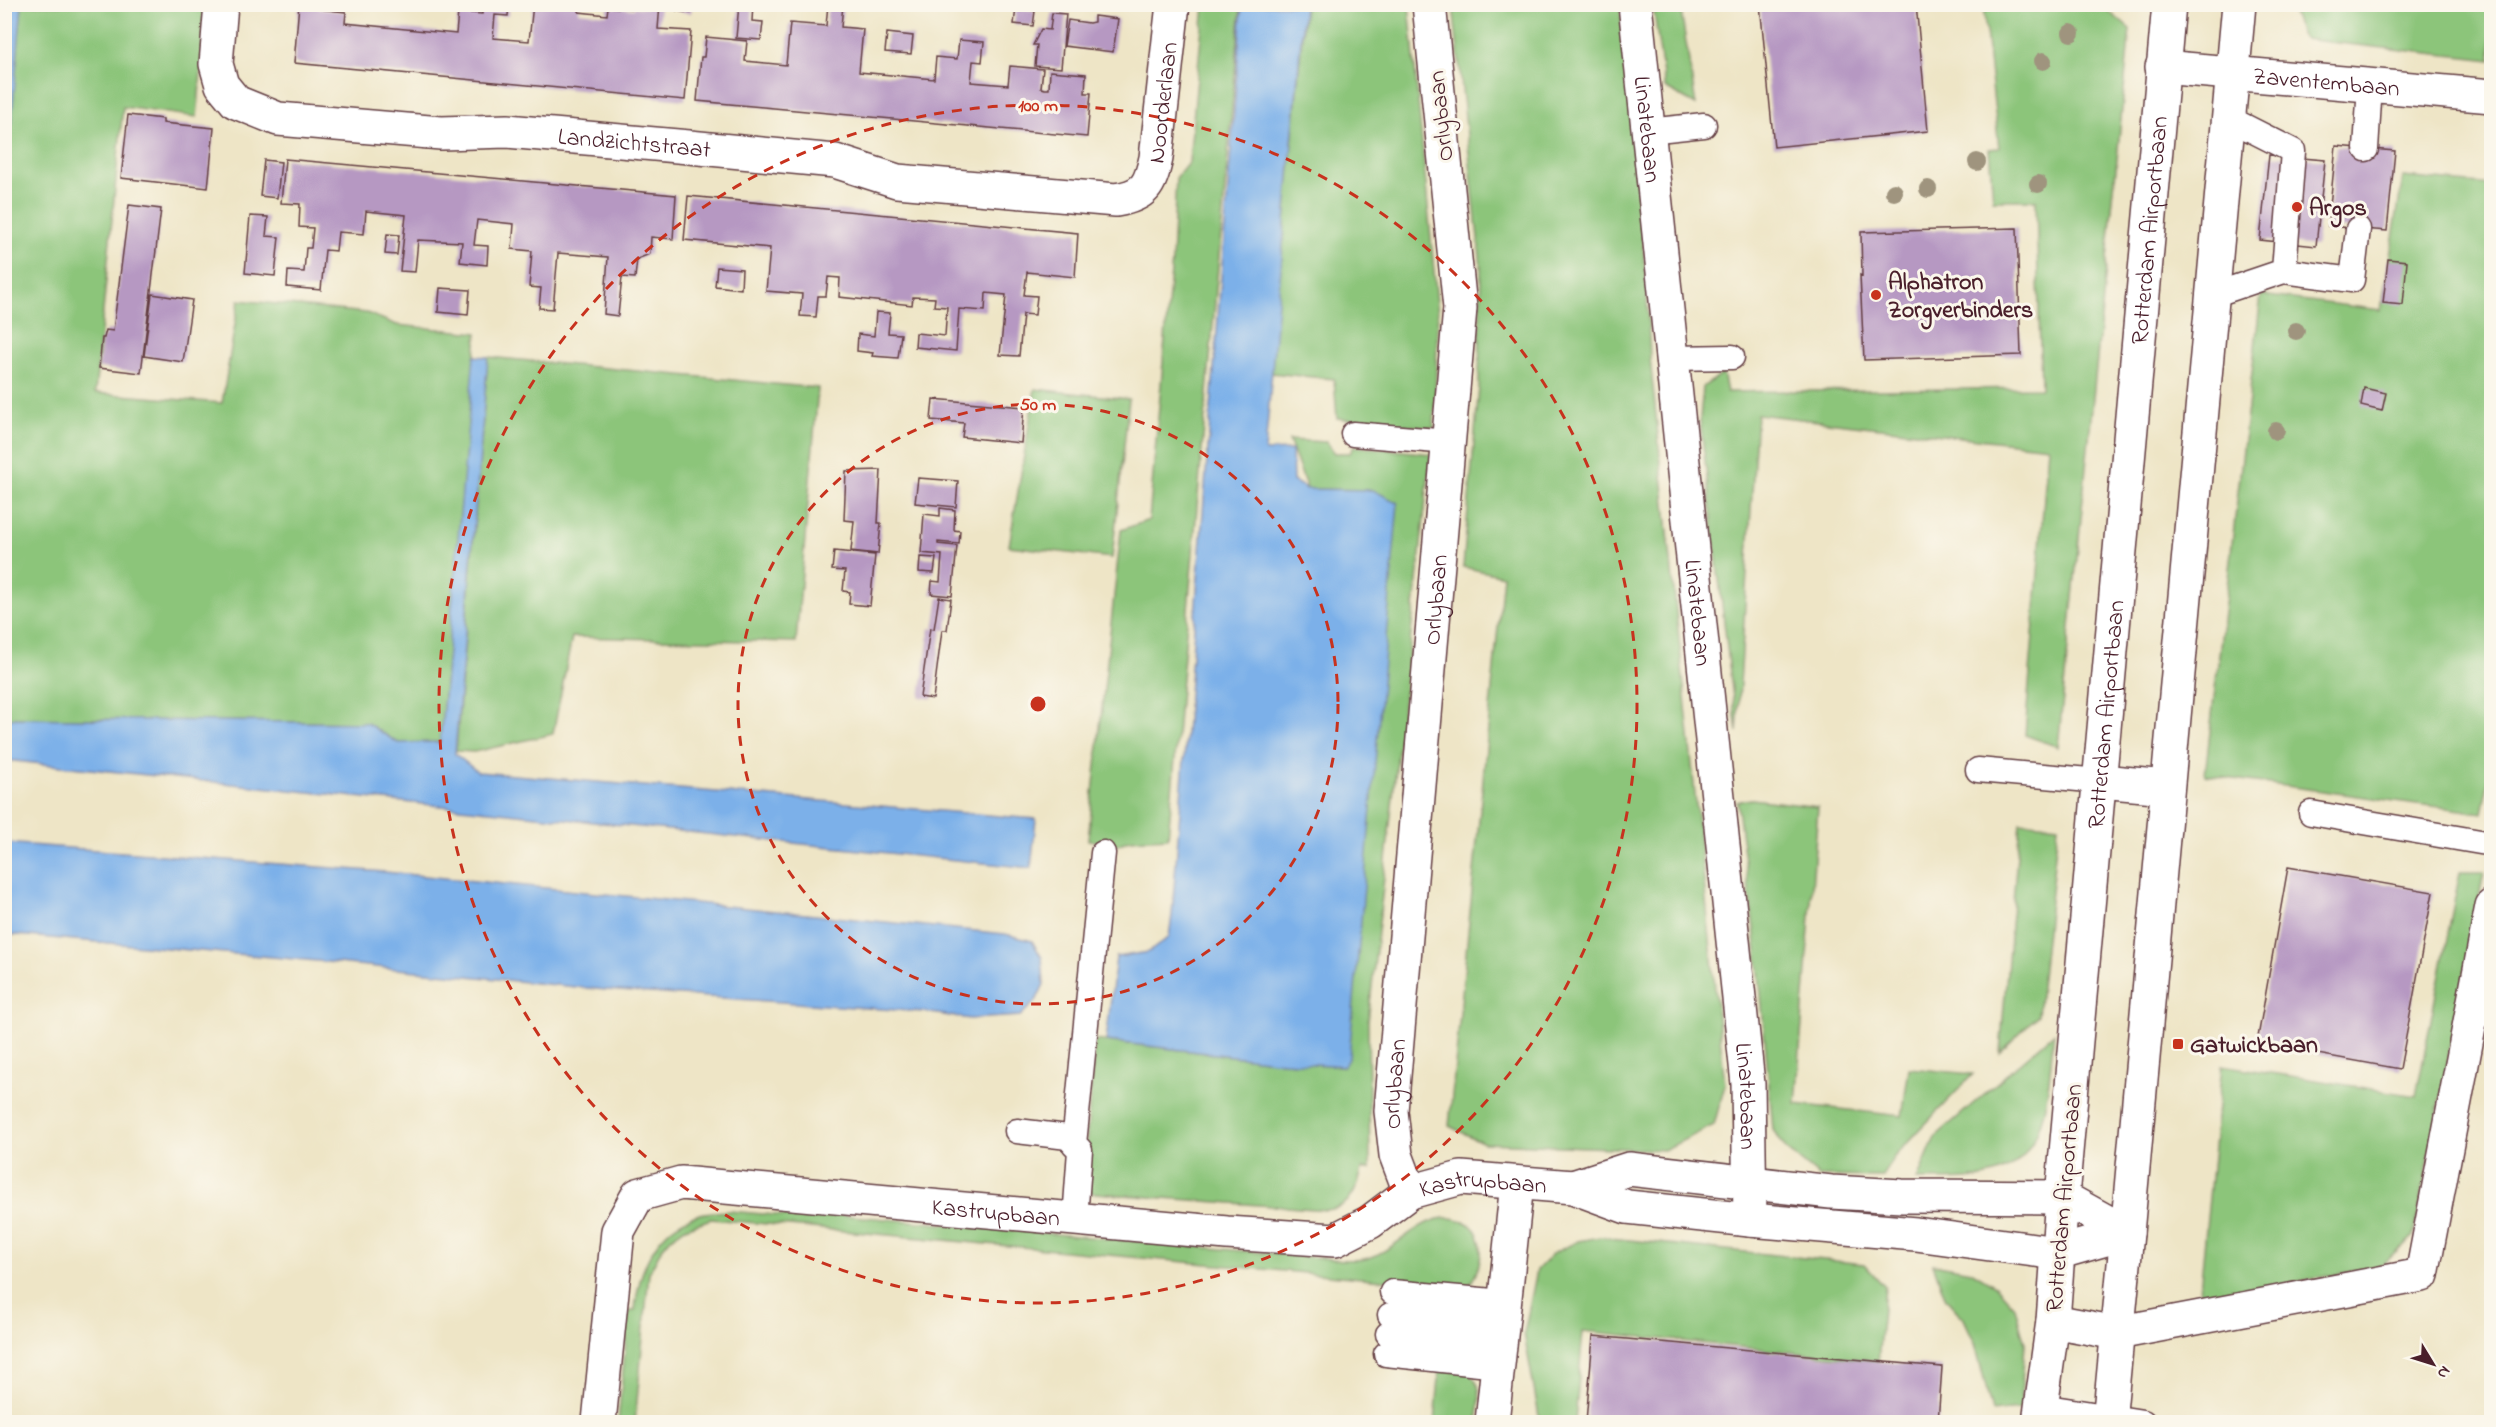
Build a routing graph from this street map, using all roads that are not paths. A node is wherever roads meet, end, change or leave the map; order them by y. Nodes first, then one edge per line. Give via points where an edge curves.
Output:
1 (221, 4) edge
2 (1173, 4) edge
3 (1429, 4) edge
4 (1635, 4) edge
5 (2169, 4) edge
6 (2239, 4) edge
7 (2162, 67) junction
8 (2234, 72) junction
9 (2370, 85) junction
10 (2492, 96) edge
11 (2230, 119) junction
12 (1704, 125) dead end
13 (1648, 131) junction
14 (2366, 149) dead end
15 (1136, 195) joint
16 (2358, 229) dead end
17 (2284, 271) junction
18 (2213, 296) junction
19 (1732, 357) dead end
20 (1672, 358) junction
21 (1353, 434) dead end
22 (1449, 442) junction
23 (1978, 770) dead end
24 (2100, 781) junction
25 (2167, 787) junction
26 (2311, 813) dead end
27 (2492, 844) edge
28 (1103, 853) dead end
29 (2492, 906) edge
30 (1017, 1131) dead end
31 (1074, 1144) junction
32 (1517, 1183) junction
33 (1749, 1183) junction
34 (1573, 1187) junction
35 (1410, 1192) junction
36 (2062, 1197) junction
37 (1075, 1219) junction
38 (1750, 1220) junction
39 (2127, 1233) junction
40 (2057, 1253) junction
41 (2053, 1322) junction
42 (2117, 1333) junction
43 (1501, 1334) junction
44 (2040, 1414) edge
45 (2110, 1420) edge
46 (599, 1422) edge
47 (1492, 1422) edge
48 (2143, 1422) edge

1 - 15 street, Landzichtstraat via 216,63 222,85 236,102 278,119 441,133 507,131 677,146 835,161 897,181 1116,200
2 - 15 street, Noorderlaan via 1152,179
3 - 22 street, Orlybaan via 1460,308
4 - 13 street, Linatebaan
5 - 7 street, Rotterdam Airportbaan
6 - 8 street
7 - 8 street, Zaventembaan
7 - 24 street, Rotterdam Airportbaan
8 - 9 street, Zaventembaan
8 - 11 street
9 - 10 street, Zaventembaan
9 - 14 lane
11 - 17 lane via 2293,151
11 - 18 street
12 - 13 lane
13 - 20 street, Linatebaan
16 - 17 lane via 2352,280
17 - 18 lane
18 - 25 street
19 - 20 lane
20 - 33 street, Linatebaan via 1748,1084
21 - 22 lane
22 - 35 street, Orlybaan via 1390,1111 1396,1155
23 - 24 lane
24 - 25 street
24 - 36 street, Rotterdam Airportbaan
25 - 39 street
26 - 27 lane
28 - 31 lane
29 - 42 street via 2422,1275
30 - 31 lane via 1068,1137
31 - 37 lane via 1080,1150
32 - 34 street, Kastrupbaan
32 - 35 street, Kastrupbaan via 1461,1178
32 - 43 street
33 - 34 street, Kastrupbaan via 1629,1169
33 - 36 street, Kastrupbaan via 1902,1196
33 - 38 street, Linatebaan
34 - 38 street, Kastrupbaan via 1627,1207
35 - 37 street, Kastrupbaan via 1370,1222 1335,1240
36 - 39 street, Kastrupbaan
36 - 40 street, Rotterdam Airportbaan
37 - 46 street, Kastrupbaan via 681,1183 638,1195 618,1231
38 - 40 street, Kastrupbaan via 1916,1234
39 - 40 street, Kastrupbaan
39 - 42 street
40 - 41 street, Rotterdam Airportbaan
41 - 42 street
41 - 44 street, Rotterdam Airportbaan
42 - 45 street
43 - 43 lane via 1389,1324
43 - 47 street
44 - 45 lane
45 - 48 lane

